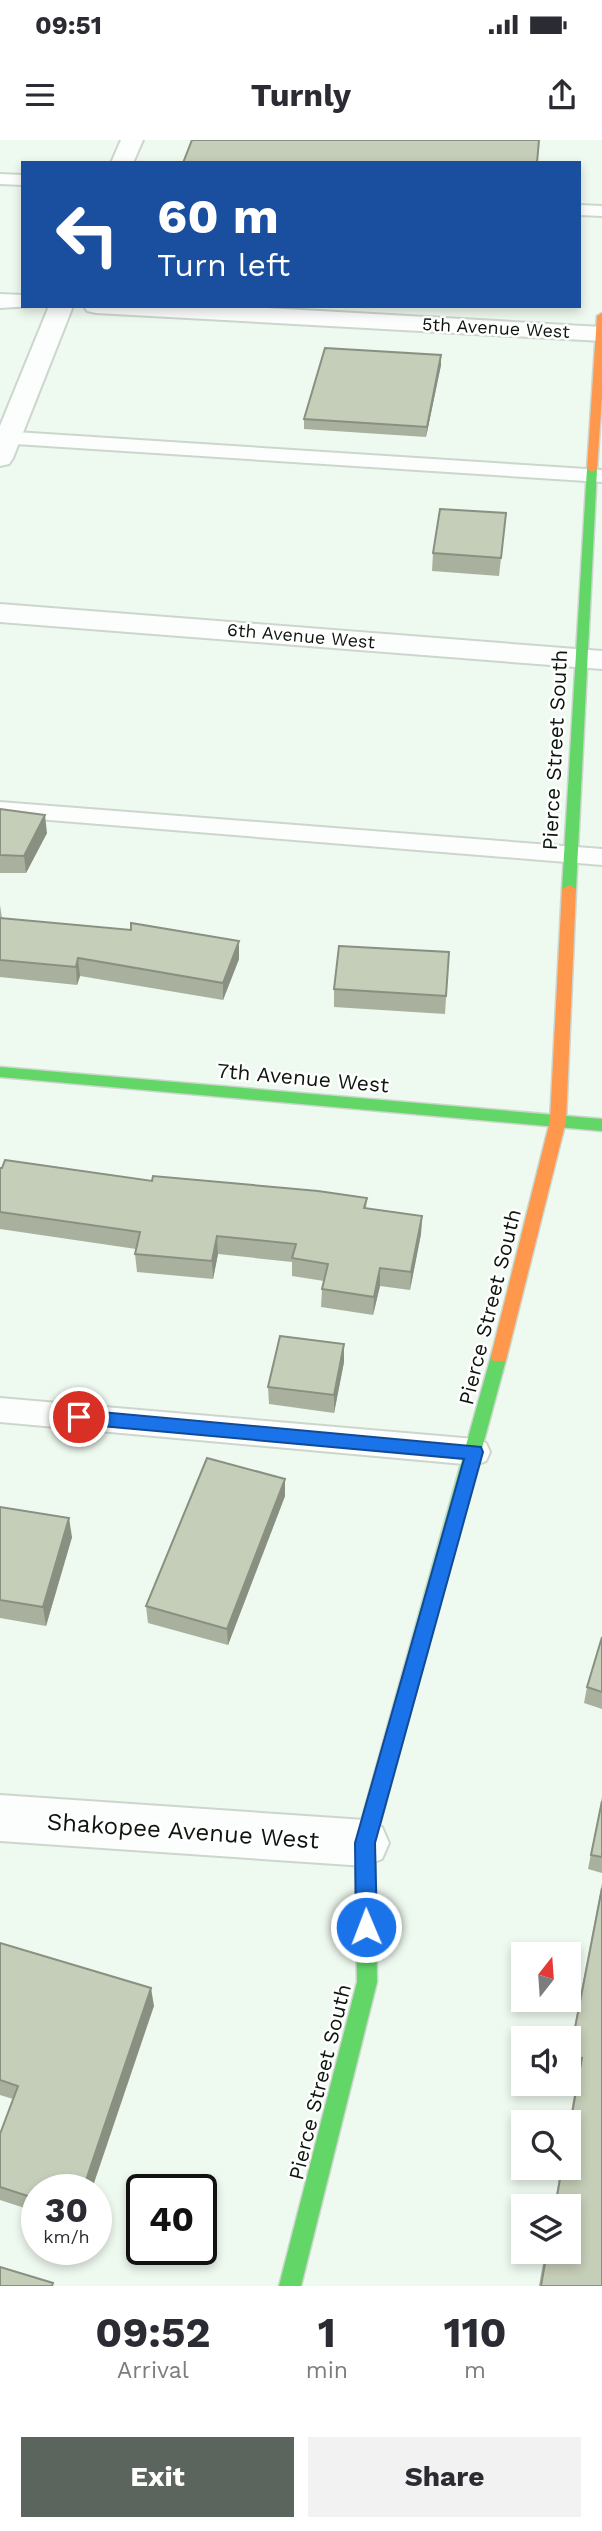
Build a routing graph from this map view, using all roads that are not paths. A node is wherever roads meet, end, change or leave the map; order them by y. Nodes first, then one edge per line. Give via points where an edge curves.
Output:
1 (132, 140) edge
2 (123, 161) edge
3 (0, 179) edge
4 (21, 180) edge
5 (581, 210) edge
6 (602, 211) edge
7 (0, 301) edge
8 (21, 302) edge
9 (60, 308) edge
10 (132, 308) edge
11 (602, 316) edge
12 (602, 334) edge
13 (3, 444) edge
14 (597, 475) edge
15 (0, 612) edge
16 (591, 659) edge
17 (0, 809) edge
18 (571, 854) junction
19 (602, 857) edge
20 (0, 1072) edge
21 (558, 1121) junction
22 (602, 1125) edge
23 (0, 1410) edge
24 (475, 1452) junction
25 (0, 1818) edge
26 (365, 1843) junction
27 (290, 2286) edge

1 - 2 street
3 - 4 lane
5 - 6 lane
7 - 8 street
9 - 13 street
10 - 12 street, 5th Avenue West
11 - 12 street, Pierce Street South
12 - 14 street, Pierce Street South
13 - 14 lane
14 - 16 street, Pierce Street South
15 - 16 street, 6th Avenue West
16 - 18 street, Pierce Street South
17 - 18 lane
18 - 19 lane
18 - 21 street, Pierce Street South
20 - 21 street, 7th Avenue West
21 - 22 street, 7th Avenue West
21 - 24 street, Pierce Street South
23 - 24 lane
24 - 26 street, Pierce Street South
25 - 26 street, Shakopee Avenue West
26 - 27 street, Pierce Street South via 367,1982

